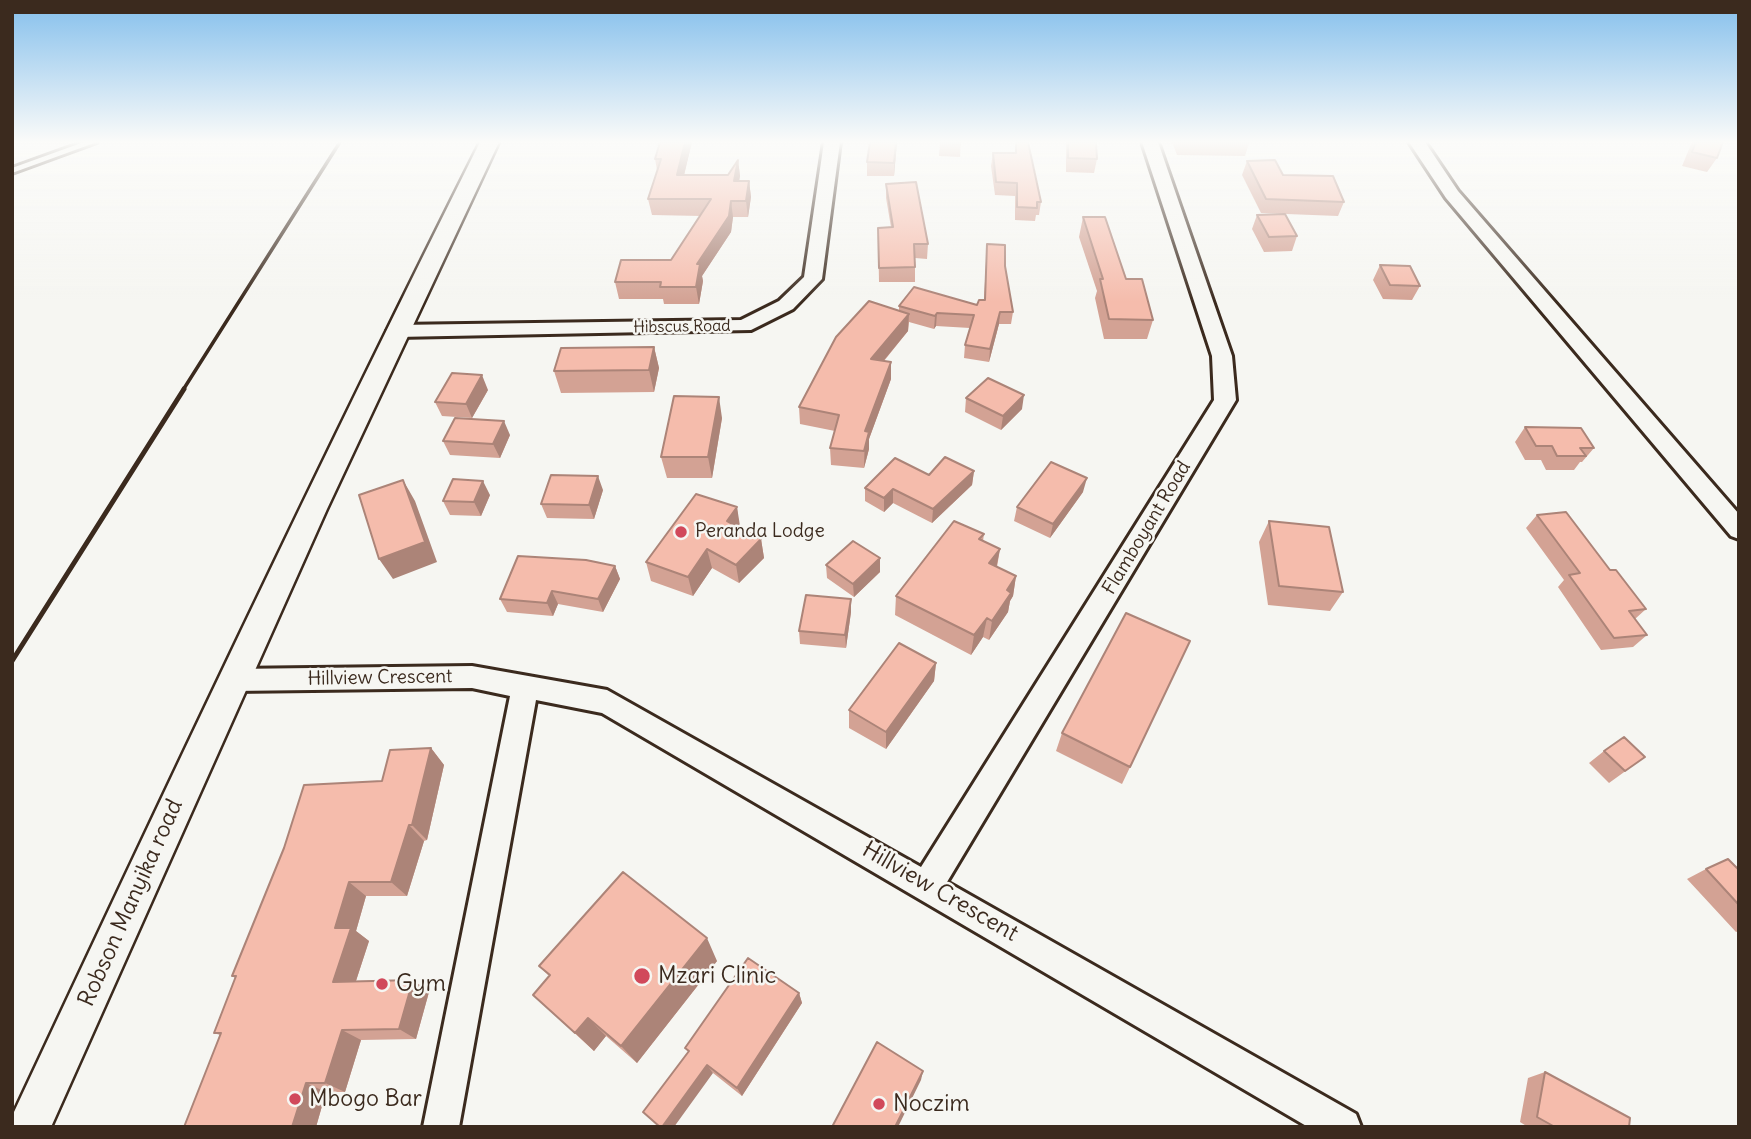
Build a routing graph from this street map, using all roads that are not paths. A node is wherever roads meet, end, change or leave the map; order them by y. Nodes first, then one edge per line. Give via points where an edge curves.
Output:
1 (464, 195) edge
2 (825, 195) edge
3 (1168, 195) edge
4 (1453, 195) edge
5 (397, 331) junction
6 (1739, 530) edge
7 (233, 680) junction
8 (525, 687) junction
9 (928, 886) junction
10 (29, 1127) edge
11 (441, 1127) edge
12 (1343, 1127) edge

1 - 5 street, Robson Manyika road
2 - 5 street, Hibscus Road via 813,279 786,305 744,326
3 - 9 street, Flamboyant Road via 1222,356 1225,400
4 - 6 street
5 - 7 street, Robson Manyika road
7 - 8 street, Hillview Crescent via 472,677
7 - 10 street, Robson Manyika road
8 - 9 street, Hillview Crescent via 607,702
8 - 11 street
9 - 12 street, Hillview Crescent

